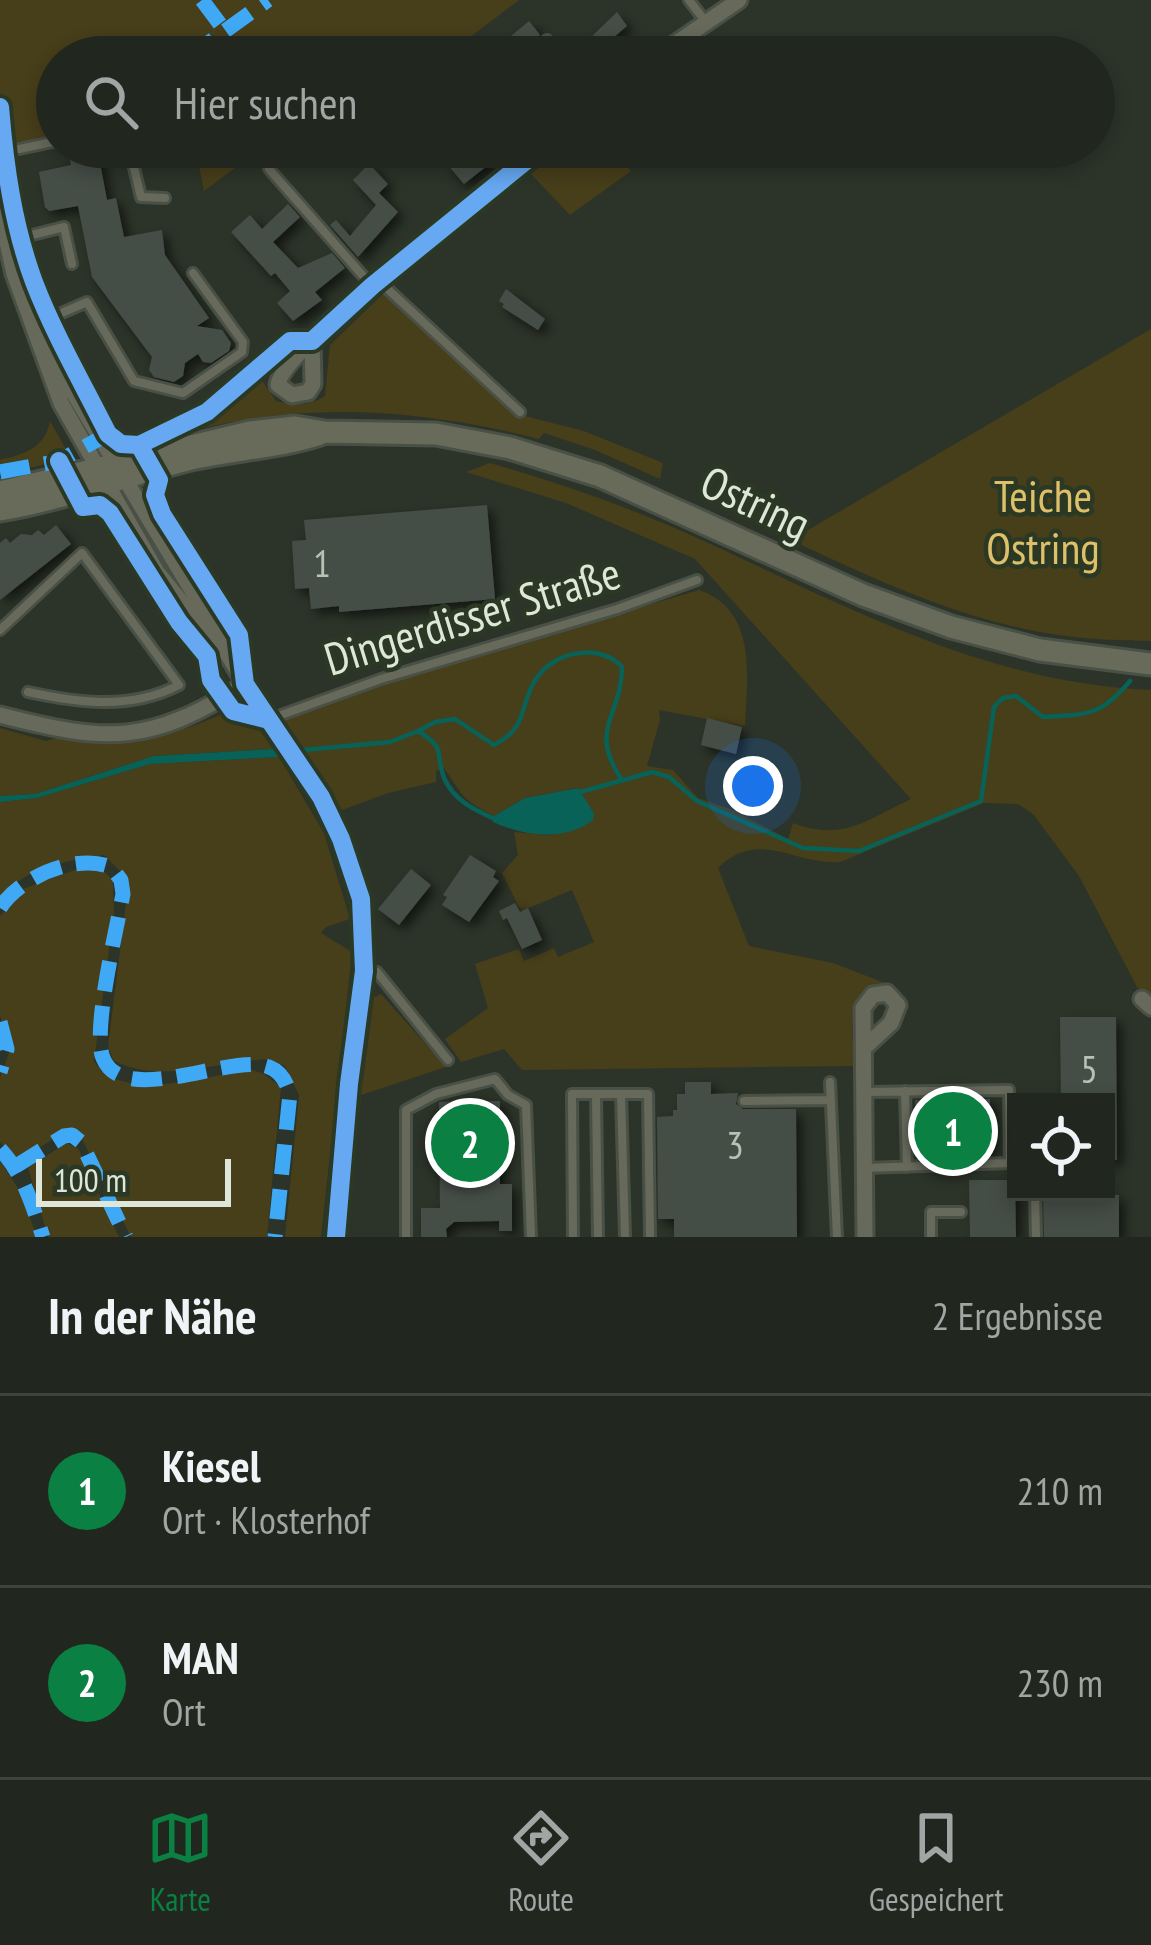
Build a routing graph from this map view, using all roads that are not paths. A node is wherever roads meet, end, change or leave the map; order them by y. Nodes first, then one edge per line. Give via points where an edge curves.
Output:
1 (689, 0) edge
2 (739, 0) edge
3 (705, 21) junction
4 (685, 36) edge
5 (36, 146) edge
6 (0, 153) edge
7 (134, 168) edge
8 (517, 168) edge
9 (269, 169) dead end
10 (165, 198) dead end
11 (0, 210) edge
12 (6, 241) junction
13 (72, 264) dead end
14 (193, 274) dead end
15 (375, 283) junction
16 (37, 330) junction
17 (312, 341) dead end
18 (520, 412) dead end
19 (109, 473) junction
20 (0, 492) edge
21 (0, 510) edge
22 (697, 580) dead end
23 (0, 630) edge
24 (1151, 664) edge
25 (245, 684) junction
26 (28, 692) dead end
27 (0, 715) edge
28 (269, 720) junction
29 (364, 971) junction
30 (864, 1048) dead end
31 (448, 1060) dead end
32 (830, 1082) dead end
33 (904, 1091) junction
34 (865, 1092) junction
35 (596, 1094) junction
36 (621, 1094) junction
37 (831, 1100) junction
38 (745, 1101) dead end
39 (907, 1166) junction
40 (865, 1168) junction
41 (1035, 1201) edge
42 (961, 1212) dead end
43 (335, 1237) edge
44 (406, 1237) edge
45 (531, 1237) edge
46 (574, 1237) edge
47 (598, 1237) edge
48 (625, 1237) edge
49 (650, 1237) edge
50 (837, 1237) edge
51 (865, 1237) edge
52 (931, 1237) edge
53 (1036, 1237) edge

1 - 3 lane
2 - 3 street
3 - 4 street
5 - 6 lane
7 - 10 lane via 141,197
8 - 15 street
9 - 15 lane
11 - 12 street
12 - 13 lane via 64,227
12 - 16 street
14 - 16 lane via 243,342 242,352 183,393 134,381 87,302
15 - 17 street
15 - 18 lane
16 - 19 street
19 - 20 main road, Ostring
19 - 21 main road, Ostring
19 - 24 main road, Ostring via 325,432 436,434 556,461 643,493 907,612 1040,650
19 - 25 street via 173,596
22 - 28 lane, Dingerdisser Straße
23 - 26 lane via 82,553 179,685 116,702
25 - 27 street via 189,718 134,734 86,734
25 - 28 street
28 - 29 street via 321,797 348,857 364,919
29 - 31 lane via 377,972
29 - 43 street
30 - 34 street
32 - 37 lane
33 - 34 lane
33 - 39 lane
33 - 39 lane via 1010,1090 1010,1163
34 - 40 street
35 - 36 lane
35 - 46 lane via 572,1094
35 - 47 lane
36 - 48 lane
36 - 49 lane via 648,1094
37 - 38 lane
37 - 50 lane
39 - 40 lane
40 - 51 street
41 - 53 lane
42 - 52 lane via 931,1212
44 - 45 lane via 406,1110 495,1079 526,1105

